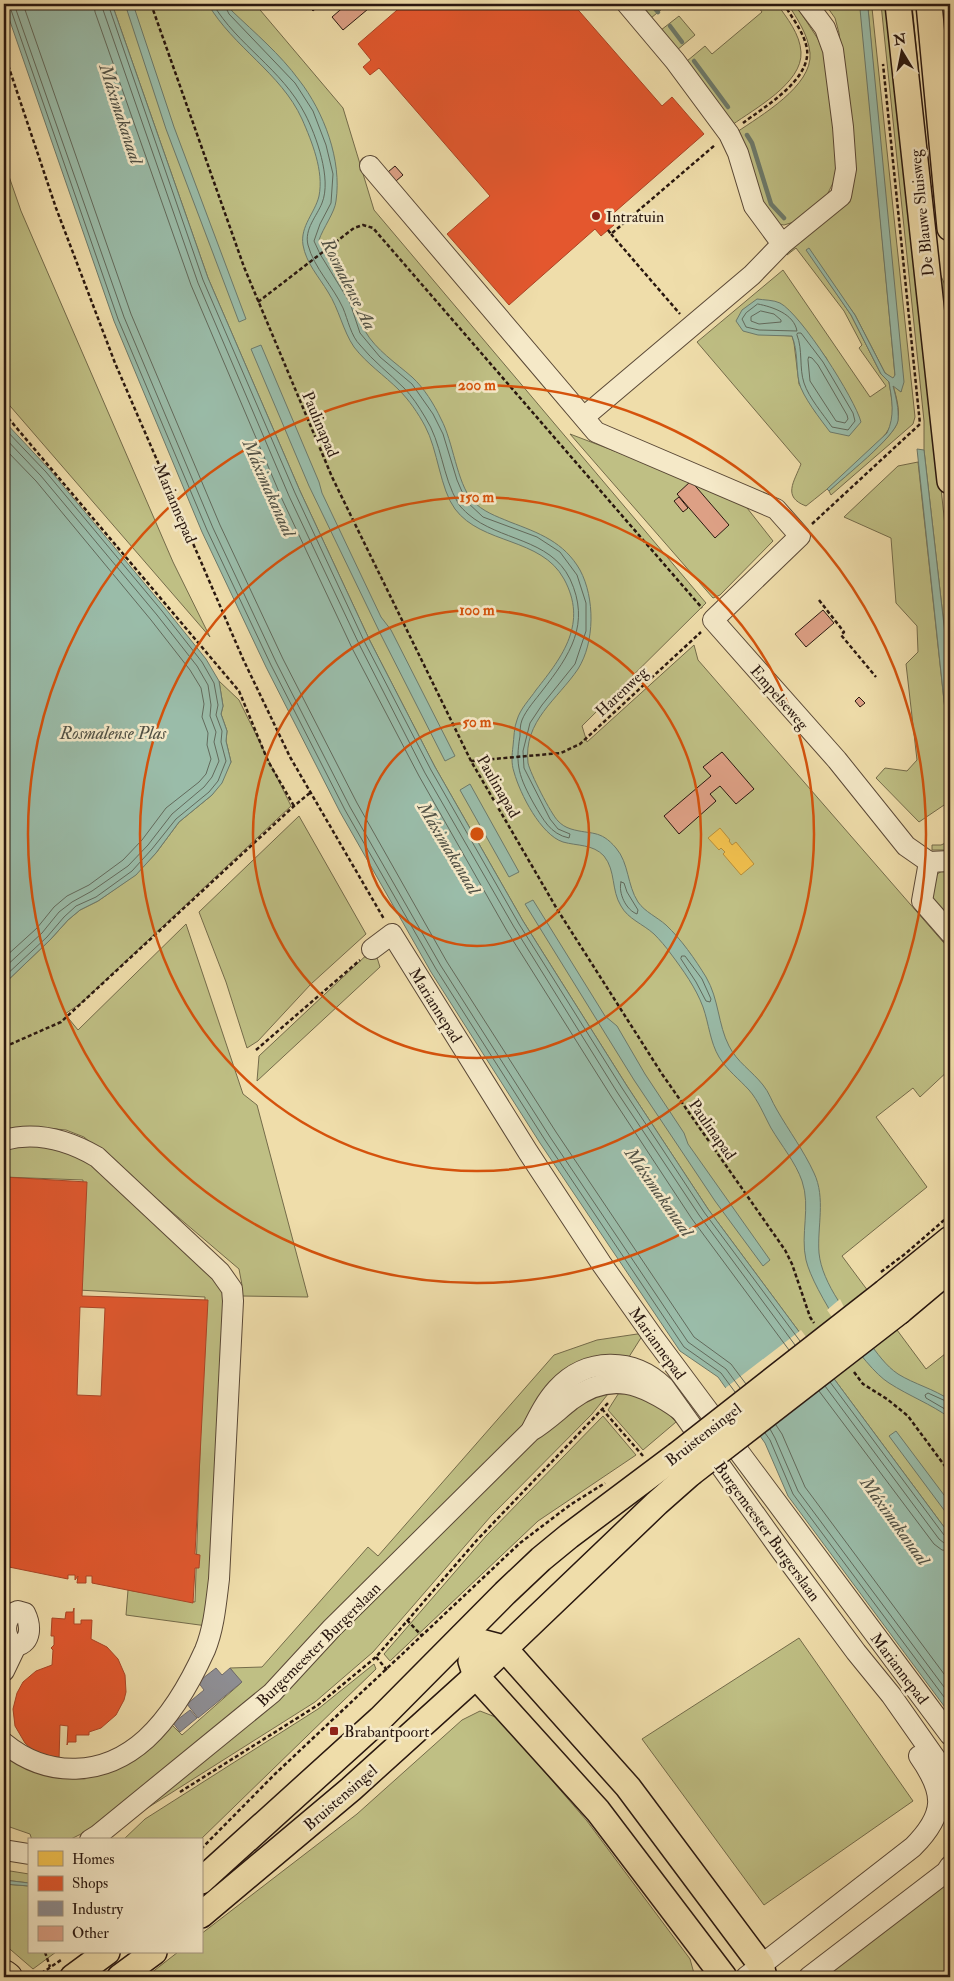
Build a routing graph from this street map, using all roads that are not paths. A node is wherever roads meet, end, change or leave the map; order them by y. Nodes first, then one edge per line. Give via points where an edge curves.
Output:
1 (627, 4) edge
2 (807, 4) edge
3 (898, 4) edge
4 (929, 4) edge
5 (370, 166) dead end
6 (950, 228) edge
7 (782, 244) junction
8 (584, 417) junction
9 (950, 481) edge
10 (950, 861) edge
11 (928, 862) junction
12 (950, 933) edge
13 (372, 949) road end
14 (4, 1140) edge
15 (950, 1239) edge
16 (950, 1269) edge
17 (892, 1301) junction
18 (684, 1464) junction
19 (462, 1638) junction
20 (16, 1646) dead end
21 (504, 1648) junction
22 (856, 1652) junction
23 (4, 1671) edge
24 (476, 1676) junction
25 (950, 1735) edge
26 (4, 1743) edge
27 (950, 1779) edge
28 (944, 1808) edge
29 (93, 1838) edge
30 (4, 1850) edge
31 (28, 1854) edge
32 (950, 1866) edge
33 (202, 1880) edge
34 (202, 1914) edge
35 (102, 1954) edge
36 (151, 1954) edge
37 (69, 1967) edge
38 (757, 1973) edge
39 (4, 1974) edge
40 (8, 1977) edge
41 (120, 1977) edge
42 (724, 1977) edge
43 (809, 1977) edge

1 - 7 street via 729,134 754,206
2 - 7 street via 825,28 833,50 846,169 841,196
3 - 9 main road, De Blauwe Sluisweg
4 - 6 main road, De Blauwe Sluisweg
5 - 8 street
7 - 8 street via 752,275
8 - 11 street, Empelseweg via 596,432 776,509 800,536 713,620 837,760 906,846
10 - 11 street
11 - 12 street via 922,901
13 - 25 street, Mariannepad via 392,934 601,1263
14 - 26 street via 40,1137 60,1140 97,1157 220,1272 232,1289 233,1301 219,1579 215,1614 205,1649 192,1676 174,1706 146,1739 128,1752 98,1766 65,1769 42,1764 22,1756
15 - 17 main road, Bruistensingel
16 - 17 main road, Bruistensingel
17 - 18 main road, Bruistensingel, bridge
18 - 19 main road, Bruistensingel via 569,1536 505,1593
18 - 21 main road, Bruistensingel via 657,1503
19 - 21 main road
19 - 24 main road
19 - 33 main road, Bruistensingel via 380,1719
20 - 23 street
21 - 24 main road, Bruistensingel
21 - 38 main road via 628,1787
22 - 27 street via 891,1695
22 - 28 street via 880,1701 931,1772
22 - 29 street, Burgemeester Burgerslaan via 664,1387 651,1375 629,1366 606,1364 585,1369 567,1380 545,1405 531,1431 332,1628 272,1693
24 - 34 main road, Bruistensingel via 352,1788
24 - 42 main road via 598,1811
28 - 38 street via 929,1832 914,1847
30 - 31 street
32 - 43 street
35 - 37 main road
36 - 41 main road
39 - 40 highway

